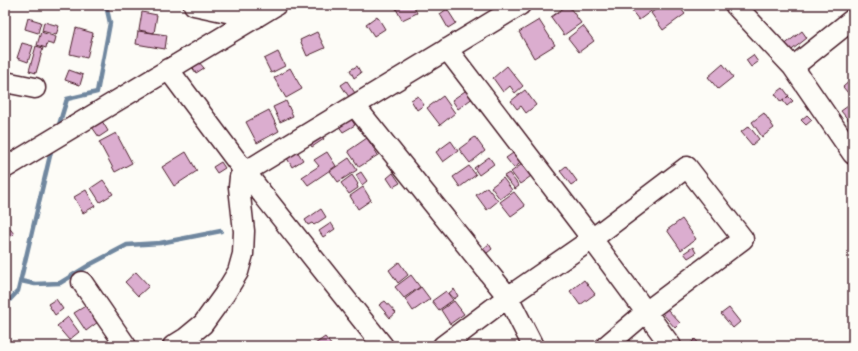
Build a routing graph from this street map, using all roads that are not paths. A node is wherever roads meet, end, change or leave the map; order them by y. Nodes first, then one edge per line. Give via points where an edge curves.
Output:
1 (194, 5) edge
2 (276, 5) edge
3 (520, 5) edge
4 (734, 5) edge
5 (256, 12) edge
6 (853, 19) edge
7 (447, 49) junction
8 (794, 67) junction
9 (168, 69) junction
10 (5, 82) edge
11 (35, 88) dead end
12 (355, 106) junction
13 (853, 154) edge
14 (5, 168) edge
15 (245, 172) junction
16 (592, 240) junction
17 (82, 282) dead end
18 (508, 297) junction
19 (646, 312) junction
20 (126, 346) edge
21 (173, 346) edge
22 (383, 346) edge
23 (443, 346) edge
24 (533, 346) edge
25 (606, 346) edge
26 (671, 346) edge

1 - 5 street
2 - 5 street
3 - 7 street
4 - 8 street
5 - 9 street
6 - 8 street
7 - 12 street
7 - 16 street
8 - 13 street
9 - 14 street
9 - 15 street
10 - 11 street
12 - 15 street
12 - 18 street
15 - 21 street via 240,178 239,187 244,232 243,254 238,272 203,324
15 - 22 street
16 - 18 street
16 - 19 street
16 - 19 street via 687,167 743,239
17 - 20 street
18 - 23 street
18 - 24 street
19 - 25 street
19 - 26 street

